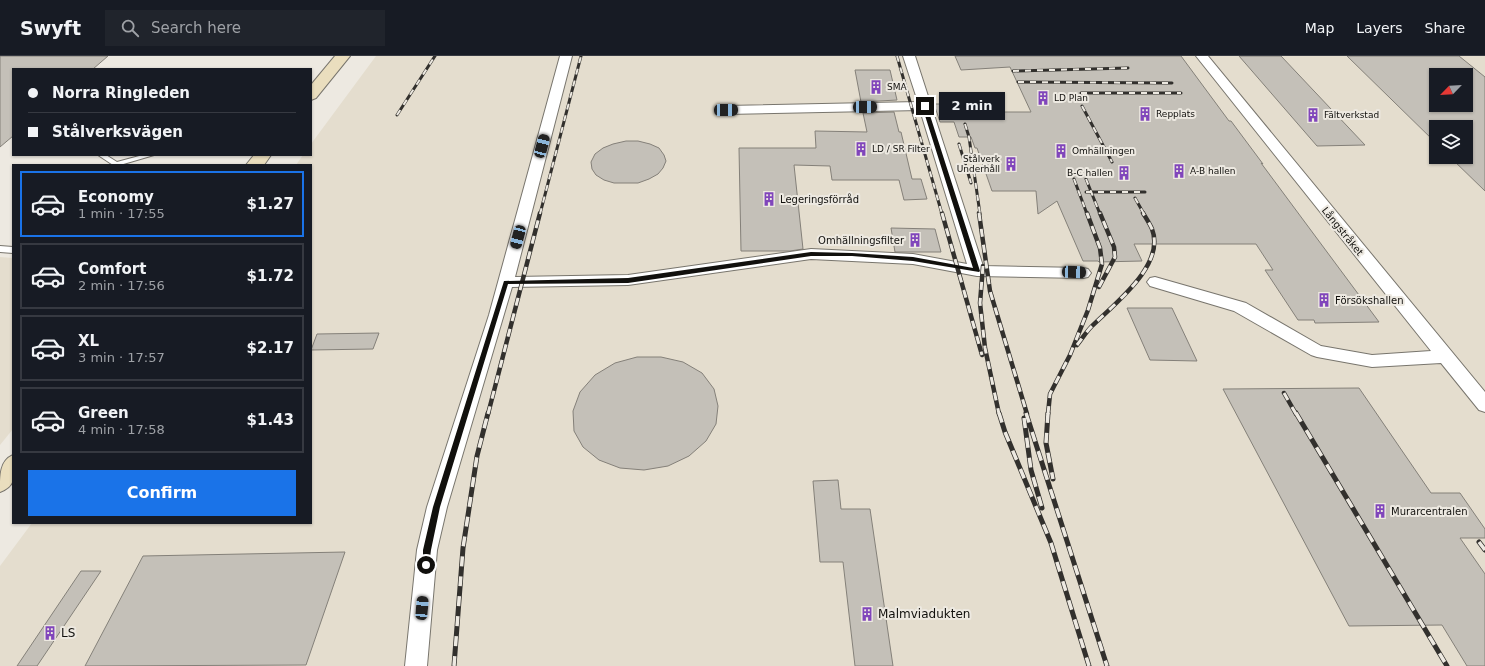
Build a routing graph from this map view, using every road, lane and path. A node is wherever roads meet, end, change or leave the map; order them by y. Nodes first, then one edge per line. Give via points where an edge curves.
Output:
1 (343, 56) edge
2 (566, 56) edge
3 (909, 56) edge
4 (1202, 56) edge
5 (312, 94) edge
6 (925, 106) junction
7 (726, 110) dead end
8 (102, 156) edge
9 (148, 156) edge
10 (262, 156) edge
11 (114, 164) edge
12 (120, 164) edge
13 (256, 164) edge
14 (0, 249) edge
15 (12, 250) edge
16 (977, 271) junction
17 (1084, 273) dead end
18 (506, 282) junction
19 (1155, 282) dead end
20 (1445, 356) junction
21 (1485, 405) edge
22 (12, 465) edge
23 (0, 481) edge
24 (416, 666) edge

1 - 5 street
2 - 18 street
3 - 6 street
4 - 20 street, Långstråket
6 - 7 street
6 - 16 street
8 - 11 lane
9 - 12 lane
10 - 13 street
14 - 15 lane
16 - 17 street
16 - 18 street via 913,259 811,254 628,280
18 - 24 street via 435,514 427,550
19 - 20 street via 1240,307 1317,351 1372,361
20 - 21 street, Långstråket
22 - 23 street

